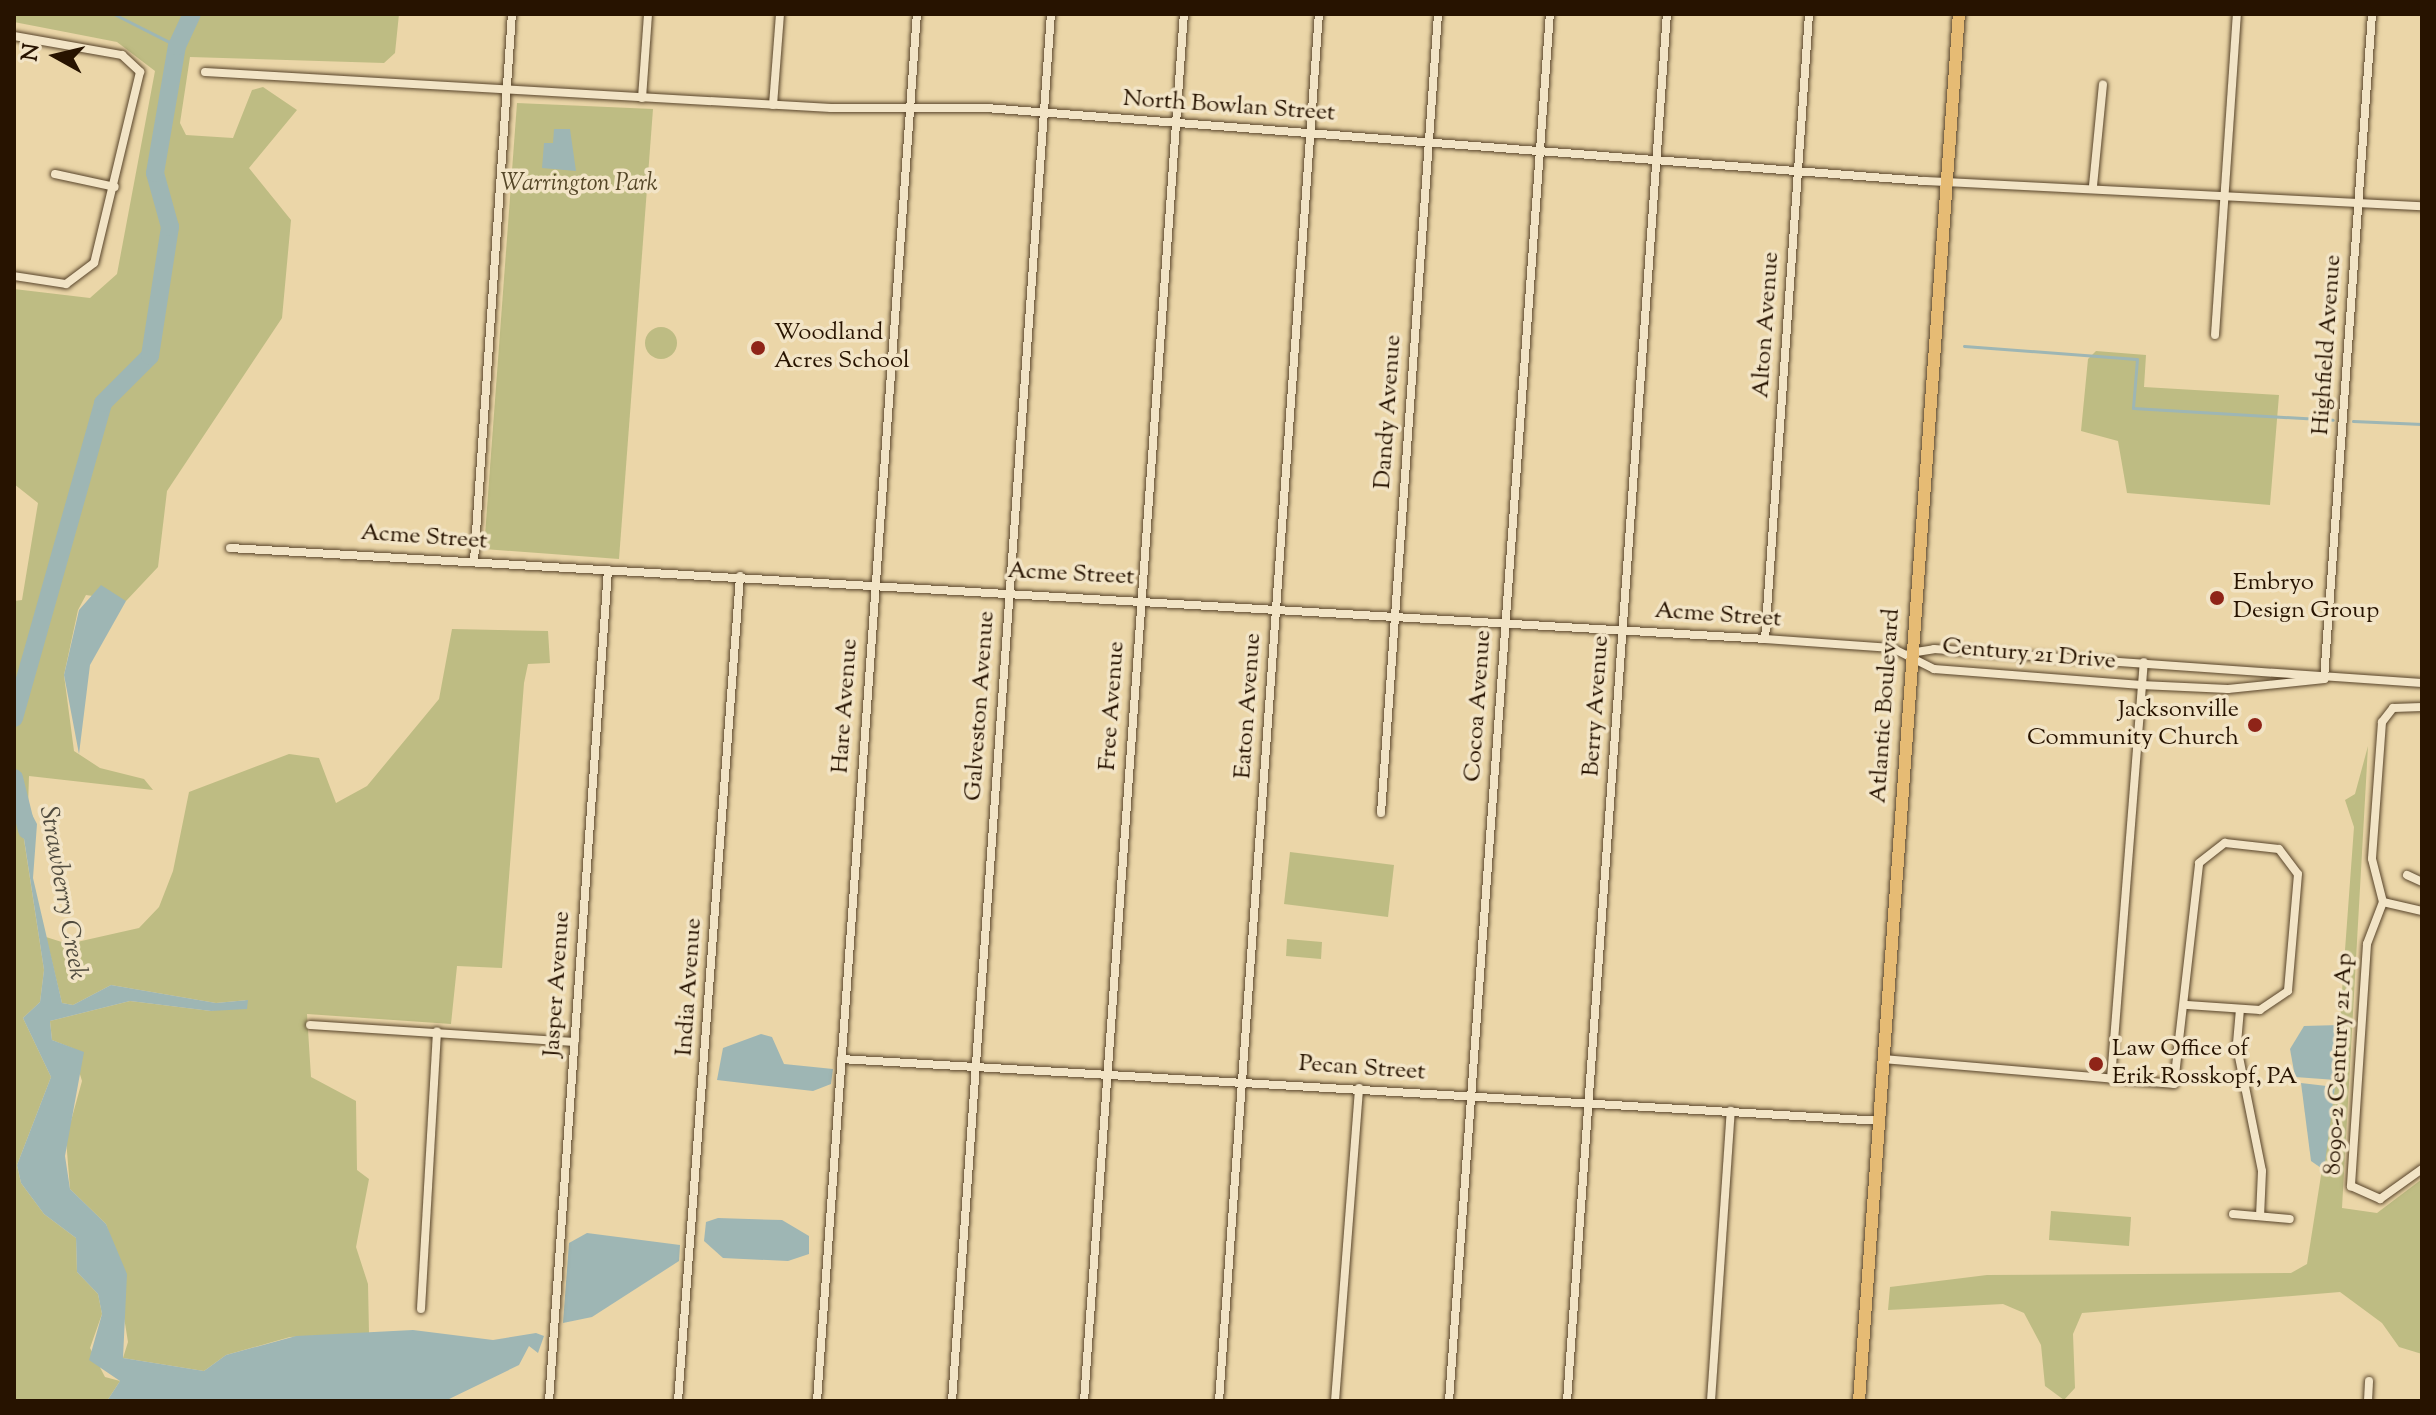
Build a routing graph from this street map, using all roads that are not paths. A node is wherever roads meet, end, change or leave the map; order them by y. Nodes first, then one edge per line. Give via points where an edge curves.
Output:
1 (512, 14) edge
2 (648, 14) edge
3 (780, 14) edge
4 (917, 14) edge
5 (1051, 14) edge
6 (1184, 14) edge
7 (1319, 14) edge
8 (1438, 14) edge
9 (1550, 14) edge
10 (1667, 14) edge
11 (1809, 14) edge
12 (1959, 14) edge
13 (2237, 14) edge
14 (2372, 14) edge
15 (14, 36) edge
16 (205, 72) dead end
17 (2103, 84) dead end
18 (507, 88) junction
19 (642, 98) junction
20 (773, 105) junction
21 (910, 107) junction
22 (1045, 112) junction
23 (1176, 123) junction
24 (1310, 133) junction
25 (1429, 142) junction
26 (1540, 151) junction
27 (1657, 160) junction
28 (1798, 170) junction
29 (55, 174) dead end
30 (1947, 179) junction
31 (2093, 186) junction
32 (115, 187) junction
33 (2225, 194) junction
34 (2359, 203) junction
35 (2422, 206) edge
36 (14, 276) edge
37 (2215, 335) dead end
38 (230, 548) dead end
39 (474, 561) junction
40 (608, 570) junction
41 (740, 576) junction
42 (875, 585) junction
43 (1010, 591) junction
44 (1141, 599) junction
45 (1276, 607) junction
46 (1394, 614) junction
47 (1505, 621) junction
48 (1623, 630) junction
49 (1765, 639) junction
50 (1909, 653) junction
51 (2144, 662) junction
52 (2324, 679) junction
53 (2422, 683) edge
54 (2141, 685) junction
55 (2422, 707) edge
56 (1381, 813) dead end
57 (2407, 875) dead end
58 (2422, 882) edge
59 (2383, 902) junction
60 (2422, 911) edge
61 (2187, 1005) junction
62 (2240, 1009) junction
63 (310, 1025) dead end
64 (437, 1031) junction
65 (574, 1042) junction
66 (841, 1059) junction
67 (1884, 1059) junction
68 (975, 1064) junction
69 (1107, 1074) junction
70 (2111, 1079) junction
71 (1242, 1081) junction
72 (1359, 1088) junction
73 (1471, 1096) junction
74 (1588, 1103) junction
75 (1731, 1111) junction
76 (1880, 1121) junction
77 (2422, 1169) edge
78 (2233, 1214) dead end
79 (2260, 1216) junction
80 (2290, 1219) dead end
81 (421, 1309) dead end
82 (2369, 1381) dead end
83 (549, 1401) edge
84 (678, 1401) edge
85 (817, 1401) edge
86 (952, 1401) edge
87 (1084, 1401) edge
88 (1219, 1401) edge
89 (1335, 1401) edge
90 (1449, 1401) edge
91 (1567, 1401) edge
92 (1711, 1401) edge
93 (1859, 1401) edge
94 (2368, 1401) edge

1 - 18 street
2 - 19 street
3 - 20 street
4 - 21 street, Hare Avenue
5 - 22 street, Galveston Avenue
6 - 23 street, Free Avenue
7 - 24 street, Eaton Avenue
8 - 25 street, Dandy Avenue
9 - 26 street, Cocoa Avenue
10 - 27 street, Berry Avenue
11 - 28 street, Alton Avenue
12 - 30 main road, Atlantic Boulevard
13 - 33 street
14 - 34 street, Highfield Avenue
15 - 32 street via 122,55 137,64
16 - 18 street, North Bowlan Street
17 - 31 street
18 - 19 street, North Bowlan Street
18 - 39 street
19 - 20 street, North Bowlan Street
20 - 21 street, North Bowlan Street
21 - 22 street, North Bowlan Street
21 - 42 street, Hare Avenue
22 - 23 street, North Bowlan Street
22 - 43 street, Galveston Avenue
23 - 24 street, North Bowlan Street
23 - 44 street, Free Avenue
24 - 25 street, North Bowlan Street
24 - 45 street, Eaton Avenue
25 - 26 street, North Bowlan Street
25 - 46 street, Dandy Avenue
26 - 27 street, North Bowlan Street
26 - 47 street, Cocoa Avenue
27 - 28 street, North Bowlan Street
27 - 48 street, Berry Avenue
28 - 30 street, North Bowlan Street
28 - 49 street, Alton Avenue
29 - 32 street
30 - 31 street, North Bowlan Street
30 - 50 main road, Atlantic Boulevard
31 - 33 street, North Bowlan Street
32 - 36 street via 100,249 86,272 54,285
33 - 34 street, North Bowlan Street
33 - 37 street
34 - 35 street, North Bowlan Street
34 - 52 street, Highfield Avenue
38 - 39 street, Acme Street
39 - 40 street, Acme Street
40 - 41 street, Acme Street
40 - 65 street, Jasper Avenue
41 - 42 street, Acme Street
41 - 84 street, India Avenue
42 - 43 street, Acme Street
42 - 66 street, Hare Avenue
43 - 44 street, Acme Street
43 - 68 street, Galveston Avenue
44 - 45 street, Acme Street
44 - 69 street, Free Avenue
45 - 46 street, Acme Street
45 - 71 street, Eaton Avenue
46 - 47 street, Acme Street
46 - 56 street, Dandy Avenue
47 - 48 street, Acme Street
47 - 73 street, Cocoa Avenue
48 - 49 street, Acme Street
48 - 74 street, Berry Avenue
49 - 50 street, Acme Street
50 - 51 street, Century 21 Drive
50 - 54 street, Century 21 Drive via 1934,669
50 - 67 main road, Atlantic Boulevard
51 - 52 street, Century 21 Drive
51 - 54 street
52 - 53 street, Century 21 Drive
52 - 54 street, Century 21 Drive via 2228,689
54 - 70 street
55 - 59 street via 2393,708 2382,722 2372,859
57 - 58 street
59 - 60 street
59 - 77 street, 8090-2 Century 21 Ap via 2367,944 2351,1186 2380,1199
61 - 62 street
61 - 62 street via 2199,863 2214,847 2253,844 2288,855 2299,885 2288,991 2260,1010
61 - 70 street via 2174,1084
62 - 79 street via 2237,1047 2262,1171
63 - 64 street
64 - 65 street
64 - 81 street
65 - 83 street, Jasper Avenue
66 - 68 street, Pecan Street
66 - 85 street, Hare Avenue
67 - 70 street
67 - 76 main road, Atlantic Boulevard
68 - 69 street, Pecan Street
68 - 86 street, Galveston Avenue
69 - 71 street, Pecan Street
69 - 87 street, Free Avenue
71 - 72 street, Pecan Street
71 - 88 street, Eaton Avenue
72 - 73 street, Pecan Street
72 - 89 street
73 - 74 street, Pecan Street
73 - 90 street, Cocoa Avenue
74 - 75 street, Pecan Street
74 - 91 street, Berry Avenue
75 - 76 street, Pecan Street
75 - 92 street
76 - 93 main road, Atlantic Boulevard
78 - 79 street
79 - 80 street
82 - 94 street

